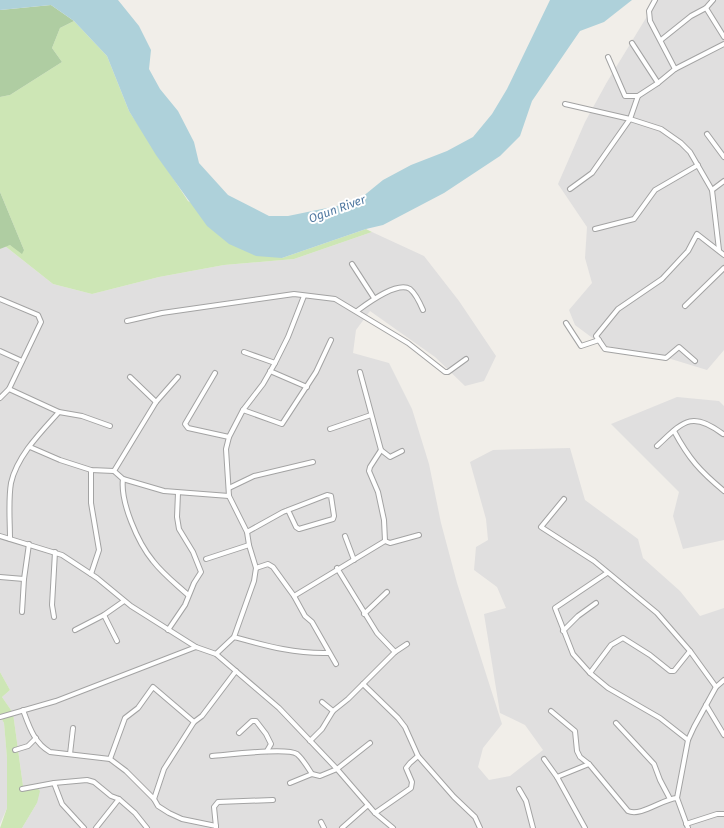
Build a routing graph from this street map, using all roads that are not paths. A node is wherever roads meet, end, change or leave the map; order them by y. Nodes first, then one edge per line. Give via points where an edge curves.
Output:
1 (655, 0) edge
2 (713, 0) edge
3 (706, 8) junction
4 (724, 37) edge
5 (661, 40) junction
6 (632, 43) dead end
7 (724, 44) edge
8 (608, 57) dead end
9 (675, 69) junction
10 (658, 83) junction
11 (638, 96) junction
12 (565, 104) dead end
13 (630, 119) junction
14 (707, 134) dead end
15 (724, 157) edge
16 (698, 165) junction
17 (724, 181) edge
18 (570, 189) dead end
19 (712, 190) junction
20 (595, 230) dead end
21 (719, 250) junction
22 (724, 255) edge
23 (352, 264) dead end
24 (724, 268) edge
25 (304, 296) junction
26 (374, 298) junction
27 (0, 299) edge
28 (685, 306) dead end
29 (423, 310) dead end
30 (357, 311) junction
31 (126, 321) dead end
32 (566, 323) dead end
33 (331, 340) dead end
34 (599, 340) junction
35 (0, 351) edge
36 (244, 352) dead end
37 (466, 359) dead end
38 (696, 360) dead end
39 (22, 361) junction
40 (275, 363) junction
41 (270, 371) junction
42 (360, 372) dead end
43 (215, 374) dead end
44 (130, 377) dead end
45 (178, 377) dead end
46 (307, 387) junction
47 (9, 389) junction
48 (0, 398) edge
49 (156, 402) junction
50 (243, 410) junction
51 (59, 412) junction
52 (371, 415) junction
53 (110, 426) dead end
54 (330, 429) dead end
55 (674, 431) junction
56 (723, 434) dead end
57 (229, 437) junction
58 (657, 446) dead end
59 (30, 447) junction
60 (381, 450) junction
61 (402, 451) dead end
62 (313, 462) dead end
63 (91, 470) junction
64 (114, 471) junction
65 (123, 479) junction
66 (229, 488) junction
67 (724, 491) edge
68 (178, 493) junction
69 (229, 496) junction
70 (564, 499) dead end
71 (288, 510) junction
72 (247, 532) junction
73 (419, 535) dead end
74 (0, 536) edge
75 (345, 536) dead end
76 (10, 539) junction
77 (385, 541) junction
78 (29, 544) junction
79 (249, 545) junction
80 (55, 552) junction
81 (206, 559) dead end
82 (354, 560) junction
83 (256, 568) junction
84 (337, 568) junction
85 (606, 573) junction
86 (91, 574) junction
87 (0, 577) edge
88 (24, 579) junction
89 (387, 592) dead end
90 (188, 595) junction
91 (294, 596) junction
92 (124, 601) junction
93 (596, 603) dead end
94 (22, 612) dead end
95 (364, 614) junction
96 (104, 615) junction
97 (54, 617) dead end
98 (75, 630) dead end
99 (168, 630) junction
100 (563, 631) junction
101 (234, 637) junction
102 (117, 641) dead end
103 (407, 644) dead end
104 (196, 647) junction
105 (690, 651) junction
106 (395, 652) junction
107 (329, 653) junction
108 (216, 654) junction
109 (336, 664) dead end
110 (236, 671) junction
111 (590, 673) junction
112 (724, 680) edge
113 (363, 684) junction
114 (716, 687) junction
115 (322, 702) dead end
116 (706, 705) junction
117 (23, 710) junction
118 (333, 711) junction
119 (551, 711) dead end
120 (0, 717) edge
121 (194, 722) junction
122 (616, 723) dead end
123 (73, 728) dead end
124 (239, 733) dead end
125 (724, 735) edge
126 (36, 738) junction
127 (688, 740) junction
128 (310, 741) junction
129 (370, 743) dead end
130 (15, 750) dead end
131 (267, 751) junction
132 (70, 754) junction
133 (212, 756) dead end
134 (418, 756) junction
135 (110, 759) junction
136 (544, 759) dead end
137 (589, 764) junction
138 (337, 769) junction
139 (312, 774) junction
140 (557, 777) junction
141 (54, 783) junction
142 (290, 783) dead end
143 (22, 789) dead end
144 (519, 789) dead end
145 (677, 798) junction
146 (119, 799) junction
147 (154, 799) junction
148 (670, 799) junction
149 (273, 800) dead end
150 (368, 805) junction
151 (375, 813) junction
152 (724, 814) edge
153 (321, 822) dead end
154 (687, 826) edge
155 (216, 827) edge
156 (84, 828) edge
157 (96, 828) edge
158 (146, 828) edge
159 (324, 828) edge
160 (342, 828) edge
161 (393, 828) edge
162 (480, 828) edge
163 (533, 828) edge
164 (585, 828) edge

1 - 5 street via 648,11 650,21
2 - 3 street
3 - 4 street
3 - 5 street
5 - 9 street
6 - 10 street
7 - 9 street
8 - 11 street via 625,96
9 - 10 street
10 - 11 street
11 - 13 street
12 - 13 street
13 - 16 street via 661,129 672,136 690,152
13 - 18 street via 592,173
14 - 15 street
16 - 19 street
16 - 20 street via 656,190 634,219
17 - 19 street
19 - 21 street
21 - 22 street
21 - 34 street via 698,234 688,251 662,279 618,309 596,336
23 - 26 street
24 - 28 street
25 - 30 street via 335,299
25 - 31 street via 294,294 270,297
25 - 40 street
26 - 29 street via 399,287 409,289 419,300
26 - 30 street
27 - 39 street via 40,318 41,322
30 - 37 street via 408,342 445,372
32 - 34 street via 581,346
33 - 46 street
34 - 38 street via 605,350 666,358 679,347
35 - 39 street
36 - 40 street
39 - 47 street
40 - 41 street
41 - 46 street
41 - 50 street
42 - 52 street
43 - 57 street via 185,424 188,428
44 - 49 street
45 - 49 street
46 - 50 street via 282,424
47 - 48 street
47 - 51 street
49 - 64 street
50 - 57 street
51 - 53 street via 82,416
51 - 59 street
52 - 54 street
52 - 60 street
55 - 56 street via 683,423 696,421 709,424
55 - 58 street
55 - 67 street via 686,454 696,466
57 - 66 street via 226,454
59 - 63 street
59 - 76 street via 20,462 11,484
60 - 61 street via 390,457
60 - 77 street via 369,471 378,492
62 - 66 street via 254,476
63 - 64 street
63 - 86 street via 91,503 99,550
64 - 65 street
65 - 68 street
65 - 90 street via 124,496 136,532 152,560
66 - 69 street
68 - 69 street
68 - 90 street via 177,516 180,529 201,572
69 - 72 street
70 - 85 street via 541,527 594,562
71 - 71 street via 329,495 333,500 334,516 333,519 299,529
71 - 72 street
72 - 79 street
73 - 77 street via 390,543
74 - 76 street
75 - 82 street
76 - 78 street
77 - 82 street
78 - 80 street
78 - 88 street
79 - 81 street
79 - 83 street
80 - 86 street
80 - 97 street via 52,605
82 - 84 street
83 - 91 street via 268,564 273,567
83 - 101 street via 254,581
84 - 91 street
84 - 95 street
85 - 100 street via 555,608
85 - 105 street via 657,613
86 - 92 street
87 - 88 street
88 - 94 street
89 - 95 street
90 - 99 street
91 - 107 street
92 - 96 street
92 - 99 street
93 - 100 street
95 - 106 street
96 - 98 street
96 - 102 street
99 - 104 street
100 - 111 street via 573,654
101 - 107 street via 299,653
101 - 108 street
103 - 106 street
104 - 108 street
104 - 117 street via 56,701
105 - 111 street via 674,671 670,671 623,638 611,645
105 - 114 street
106 - 113 street
107 - 109 street
108 - 110 street
110 - 121 street via 202,716
110 - 128 street
111 - 127 street via 608,688 660,718
112 - 114 street
113 - 118 street
113 - 134 street via 405,727
114 - 116 street
115 - 118 street
116 - 125 street
116 - 127 street
117 - 120 street
117 - 126 street via 31,732
118 - 128 street via 322,729
119 - 137 street via 575,731 577,751
121 - 135 street via 153,687 138,708 125,718
121 - 147 street via 164,770
122 - 148 street via 654,764
123 - 132 street
124 - 131 street via 252,721 256,721 271,744
126 - 130 street via 28,746
126 - 132 street via 44,749 50,752
127 - 145 street
128 - 138 street
129 - 138 street
131 - 133 street
131 - 139 street via 296,754
132 - 135 street
134 - 151 street via 406,768 412,782 411,788
134 - 162 street via 475,817
135 - 147 street
136 - 140 street
137 - 140 street
137 - 148 street via 631,812 636,813
138 - 139 street via 320,776
138 - 150 street
139 - 142 street
140 - 164 street
141 - 143 street
141 - 146 street via 87,780 94,782 110,796
141 - 156 street via 62,804
144 - 163 street via 526,801
145 - 148 street
145 - 154 street
146 - 157 street
146 - 158 street via 140,818
147 - 155 street via 158,806 175,816
149 - 155 street via 218,802 214,807
150 - 151 street
150 - 160 street
151 - 161 street
152 - 154 street via 717,814
153 - 159 street

